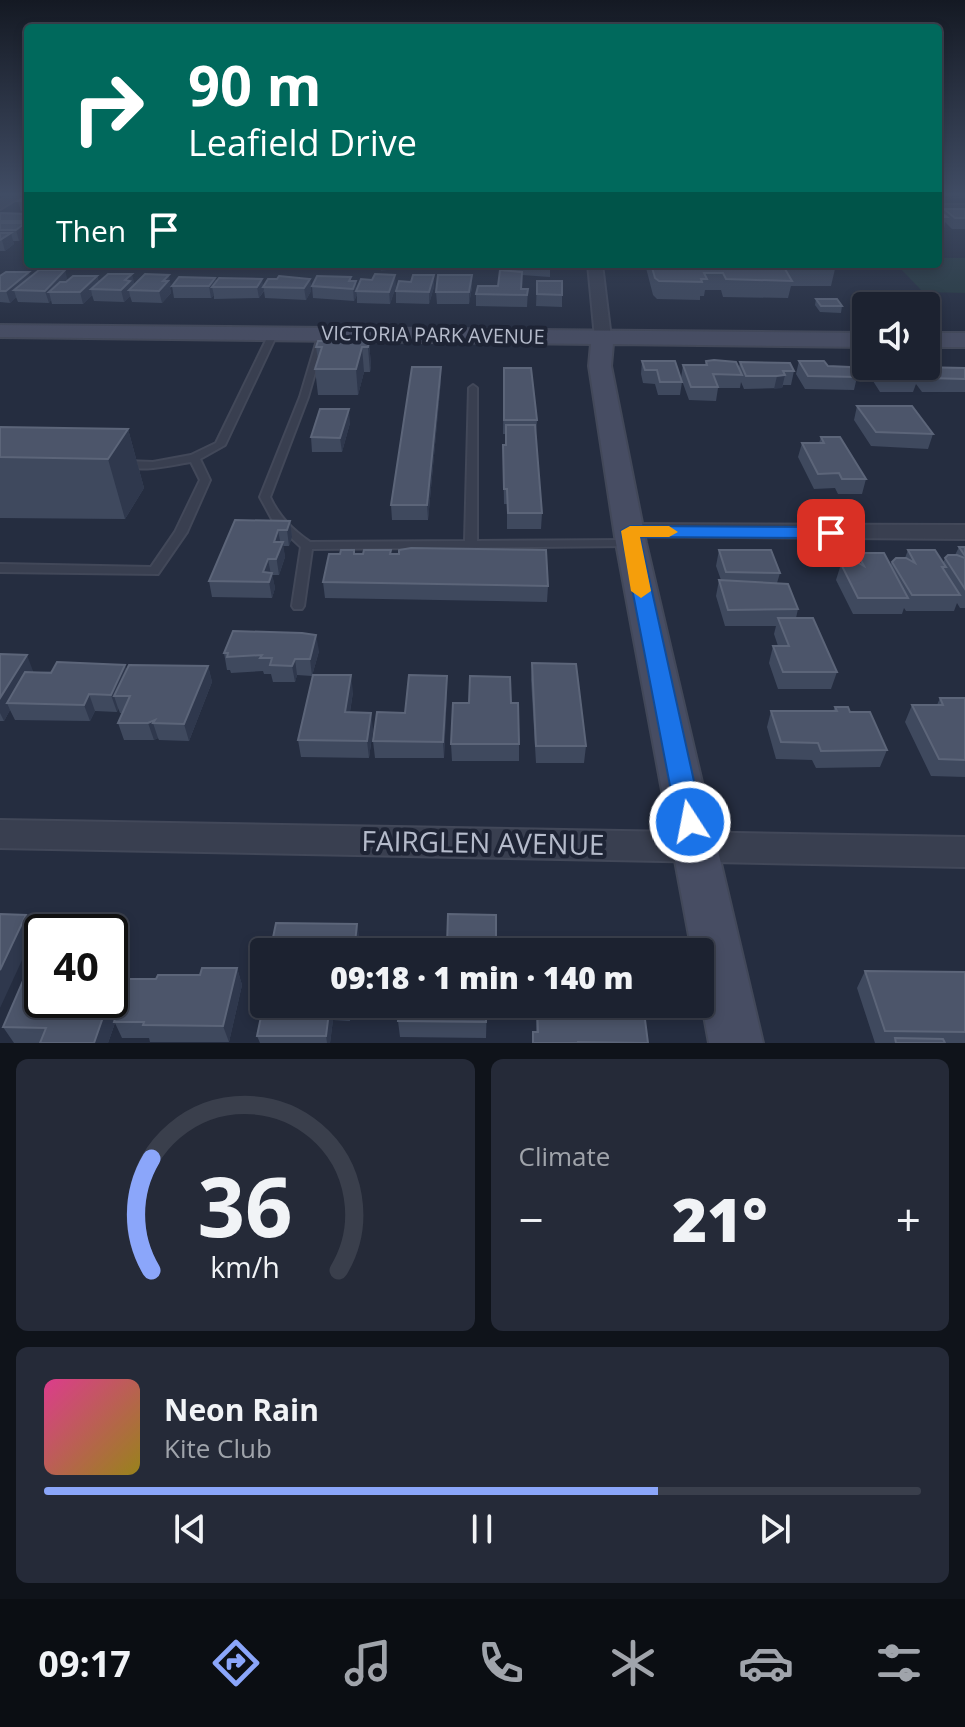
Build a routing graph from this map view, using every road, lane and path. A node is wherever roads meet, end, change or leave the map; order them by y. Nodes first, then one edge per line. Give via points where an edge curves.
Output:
1 (595, 268) edge
2 (0, 331) edge
3 (274, 332) junction
4 (323, 332) junction
5 (603, 338) junction
6 (852, 340) edge
7 (940, 340) edge
8 (965, 340) edge
9 (473, 388) dead end
10 (194, 458) junction
11 (107, 463) edge
12 (965, 532) edge
13 (630, 537) junction
14 (471, 542) junction
15 (307, 546) junction
16 (0, 568) edge
17 (298, 606) dead end
18 (0, 834) edge
19 (695, 847) junction
20 (965, 852) edge
21 (736, 1043) edge

1 - 5 street
2 - 3 main road, VICTORIA PARK AVENUE
3 - 4 main road, VICTORIA PARK AVENUE
3 - 10 lane via 220,445
4 - 5 main road, VICTORIA PARK AVENUE
4 - 15 lane via 265,497 288,533
5 - 6 main road, VICTORIA PARK AVENUE
5 - 13 main road via 600,366
7 - 8 main road
9 - 14 lane
10 - 11 lane via 153,465
10 - 16 lane via 205,480 181,532 154,571
12 - 13 street
13 - 14 lane
13 - 19 main road
14 - 15 lane
15 - 17 lane
18 - 19 street, FAIRGLEN AVENUE
19 - 20 street, FAIRGLEN AVENUE
19 - 21 main road

